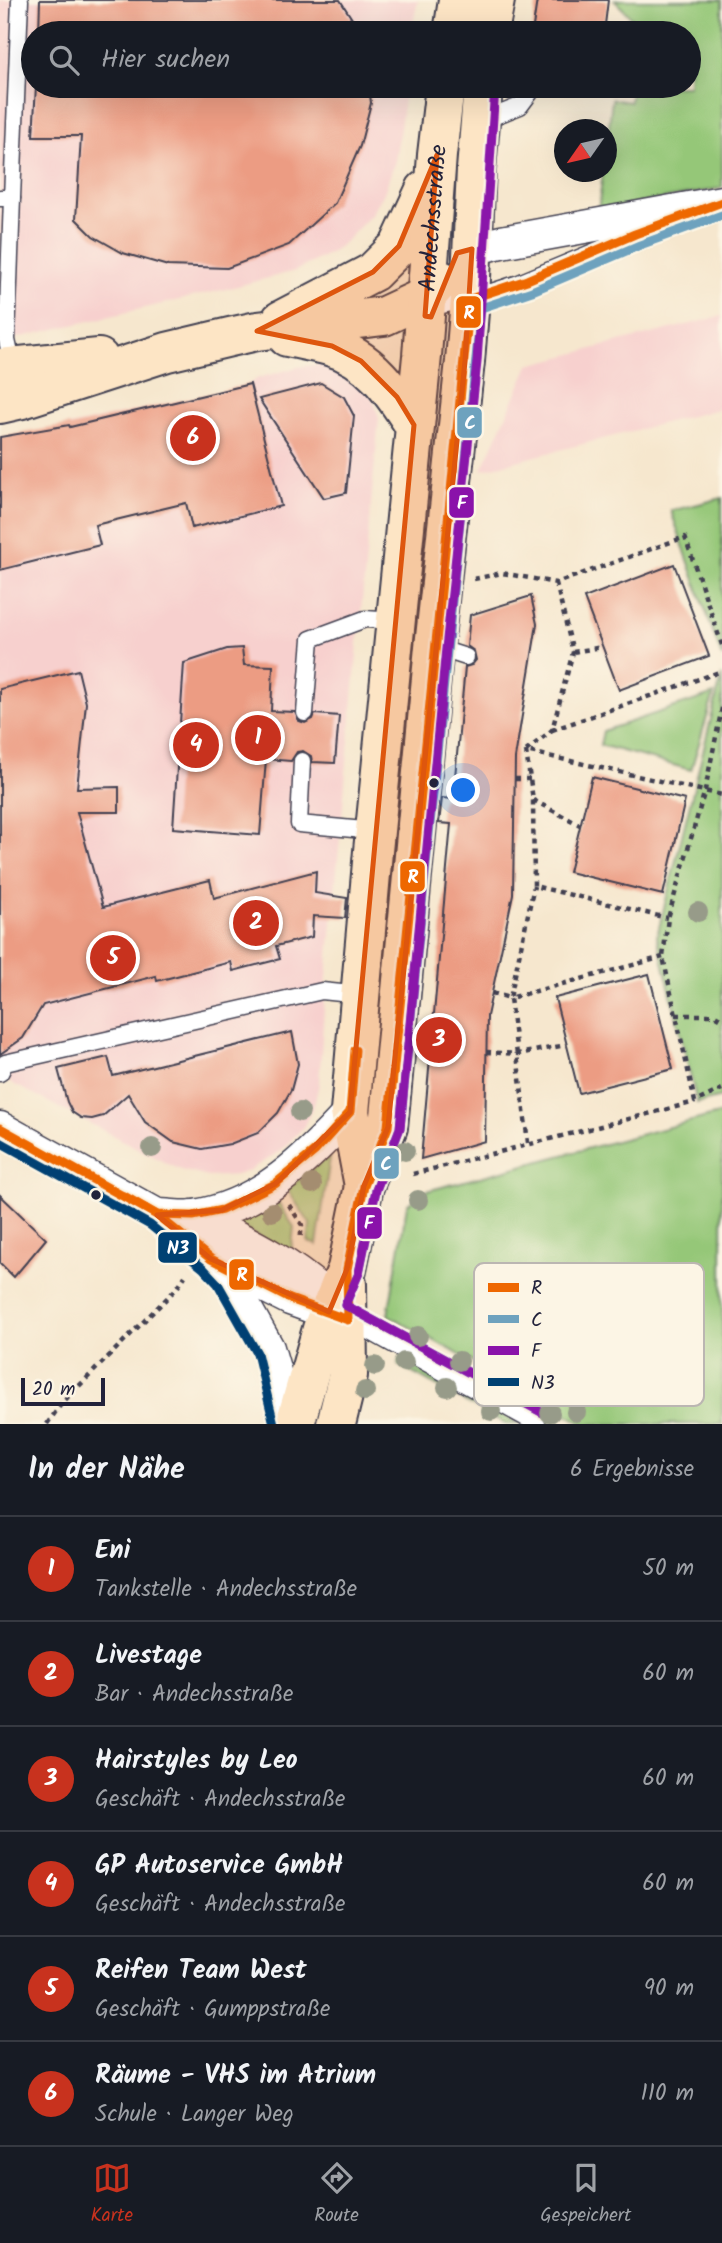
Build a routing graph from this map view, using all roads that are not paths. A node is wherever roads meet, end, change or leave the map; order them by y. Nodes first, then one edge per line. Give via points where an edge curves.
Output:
1 (20, 0) edge
2 (458, 0) edge
3 (495, 0) edge
4 (455, 21) edge
5 (491, 21) edge
6 (444, 98) edge
7 (526, 98) edge
8 (482, 104) edge
9 (437, 155) junction
10 (6, 198) edge
11 (719, 203) edge
12 (373, 272) junction
13 (442, 274) junction
14 (470, 299) junction
15 (257, 331) junction
16 (9, 384) edge
17 (414, 425) junction
18 (427, 626) junction
19 (305, 713) dead end
20 (302, 761) dead end
21 (375, 831) junction
22 (360, 995) junction
23 (2, 1065) edge
24 (350, 1112) junction
25 (0, 1128) edge
26 (364, 1186) junction
27 (157, 1215) junction
28 (193, 1216) junction
29 (198, 1268) junction
30 (339, 1301) junction
31 (474, 1385) edge
32 (508, 1406) edge
33 (287, 1424) edge
34 (295, 1424) edge
35 (336, 1424) edge
36 (537, 1424) edge

1 - 10 lane
2 - 4 street
3 - 5 street
6 - 9 street, Andechsstraße
7 - 8 lane via 520,106
8 - 13 street, Andechsstraße via 467,230
9 - 12 street via 399,246
9 - 13 street, Andechsstraße
10 - 16 lane
11 - 13 street via 501,242
11 - 14 lane
12 - 13 street
12 - 15 street
13 - 14 street, Andechsstraße
13 - 14 lane
13 - 15 street via 384,316
13 - 17 street, Andechsstraße
14 - 18 street, Andechsstraße
15 - 16 street
15 - 17 street via 332,346 361,361 397,397
17 - 18 street, Andechsstraße via 402,548
18 - 19 lane via 365,619 311,639
18 - 21 street, Andechsstraße
18 - 26 street, Andechsstraße via 388,1127
20 - 21 lane via 299,824
21 - 22 street, Andechsstraße
22 - 23 lane via 323,991
22 - 24 street, Andechsstraße
24 - 26 street, Andechsstraße
24 - 28 street via 315,1151 275,1184 222,1210
25 - 27 street
26 - 30 street, Andechsstraße
27 - 28 street
27 - 29 street
28 - 30 street via 295,1269
29 - 30 street via 290,1299
29 - 33 street via 228,1278 268,1348
30 - 31 lane
30 - 34 street, Andechsstraße via 313,1359
30 - 35 street, Andechsstraße via 348,1375
32 - 36 lane

